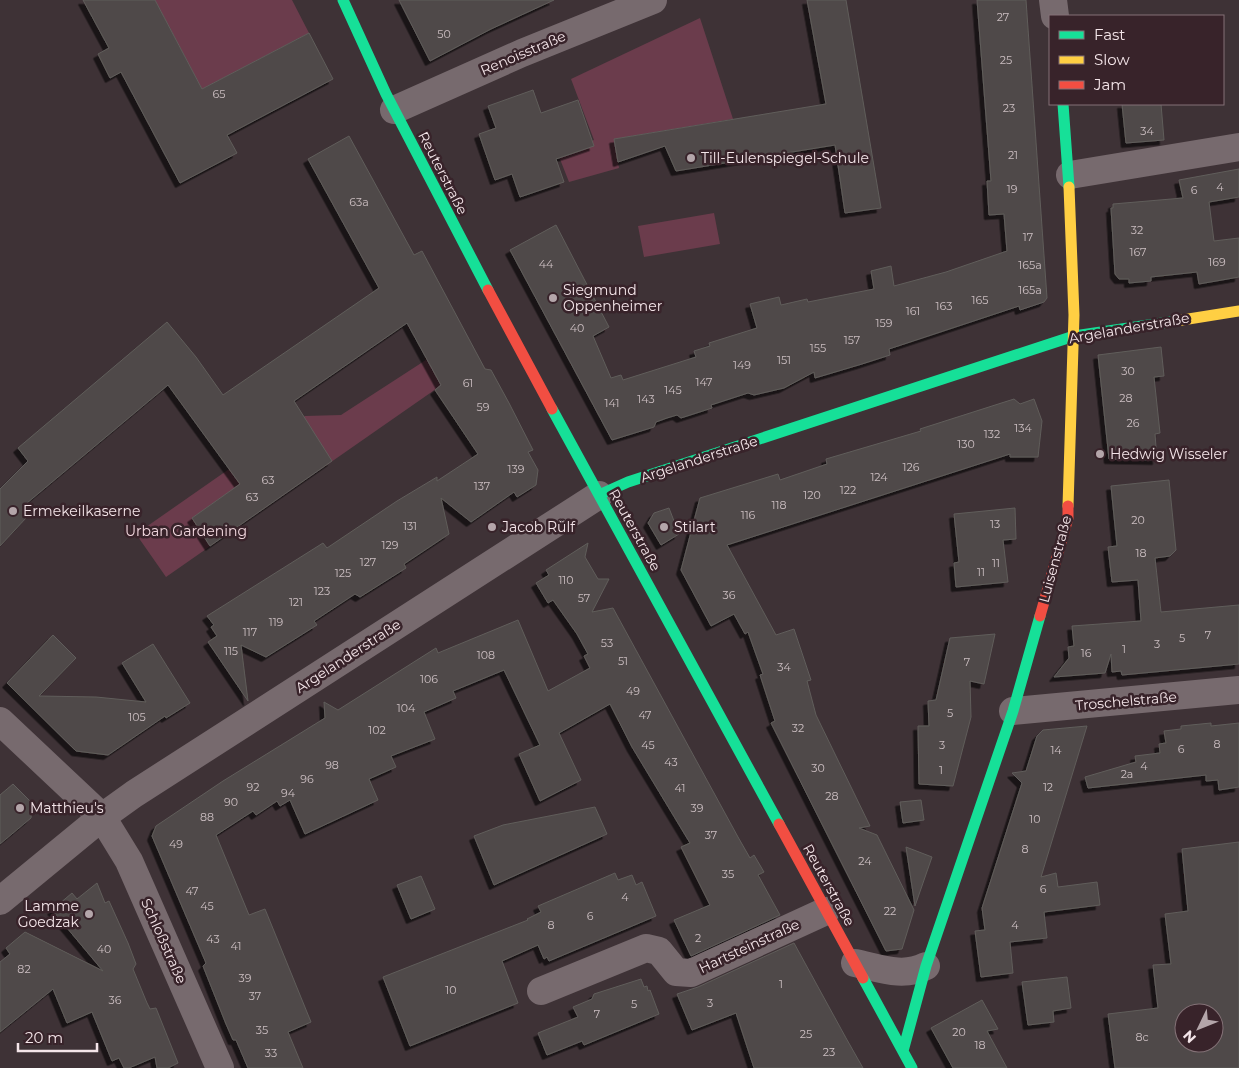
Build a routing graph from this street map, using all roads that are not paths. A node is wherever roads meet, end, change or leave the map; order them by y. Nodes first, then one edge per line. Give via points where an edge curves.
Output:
1 (343, 0) edge
2 (653, 0) edge
3 (1053, 0) edge
4 (1055, 15) edge
5 (1063, 105) edge
6 (394, 110) junction
7 (1239, 147) edge
8 (1070, 175) junction
9 (1239, 310) edge
10 (1074, 336) junction
11 (599, 495) junction
12 (1239, 690) edge
13 (1013, 711) junction
14 (0, 721) edge
15 (102, 818) junction
16 (0, 902) edge
17 (826, 911) junction
18 (855, 964) junction
19 (926, 966) junction
20 (541, 991) dead end
21 (903, 1051) junction
22 (220, 1068) edge
23 (912, 1068) edge

1 - 6 street, Reuterstraße
2 - 6 street, Renoisstraße
3 - 4 street
5 - 8 street, Luisenstraße
6 - 11 street, Reuterstraße
7 - 8 street
8 - 10 street, Luisenstraße
9 - 10 street, Argelanderstraße
10 - 11 street, Argelanderstraße via 635,479
10 - 13 street, Luisenstraße via 1068,518
11 - 15 street, Argelanderstraße via 142,789
11 - 17 street, Reuterstraße
12 - 13 street, Troschelstraße
13 - 19 street, Luisenstraße
14 - 15 street, Schloßstraße
15 - 16 street, Argelanderstraße
15 - 22 street, Schloßstraße via 129,861
17 - 18 street, Reuterstraße
17 - 20 street, Hartsteinstraße via 691,973 676,972 659,951 646,948
18 - 19 street via 903,973 915,972
18 - 21 street, Reuterstraße
19 - 21 street, Luisenstraße
21 - 23 street, Reuterstraße

